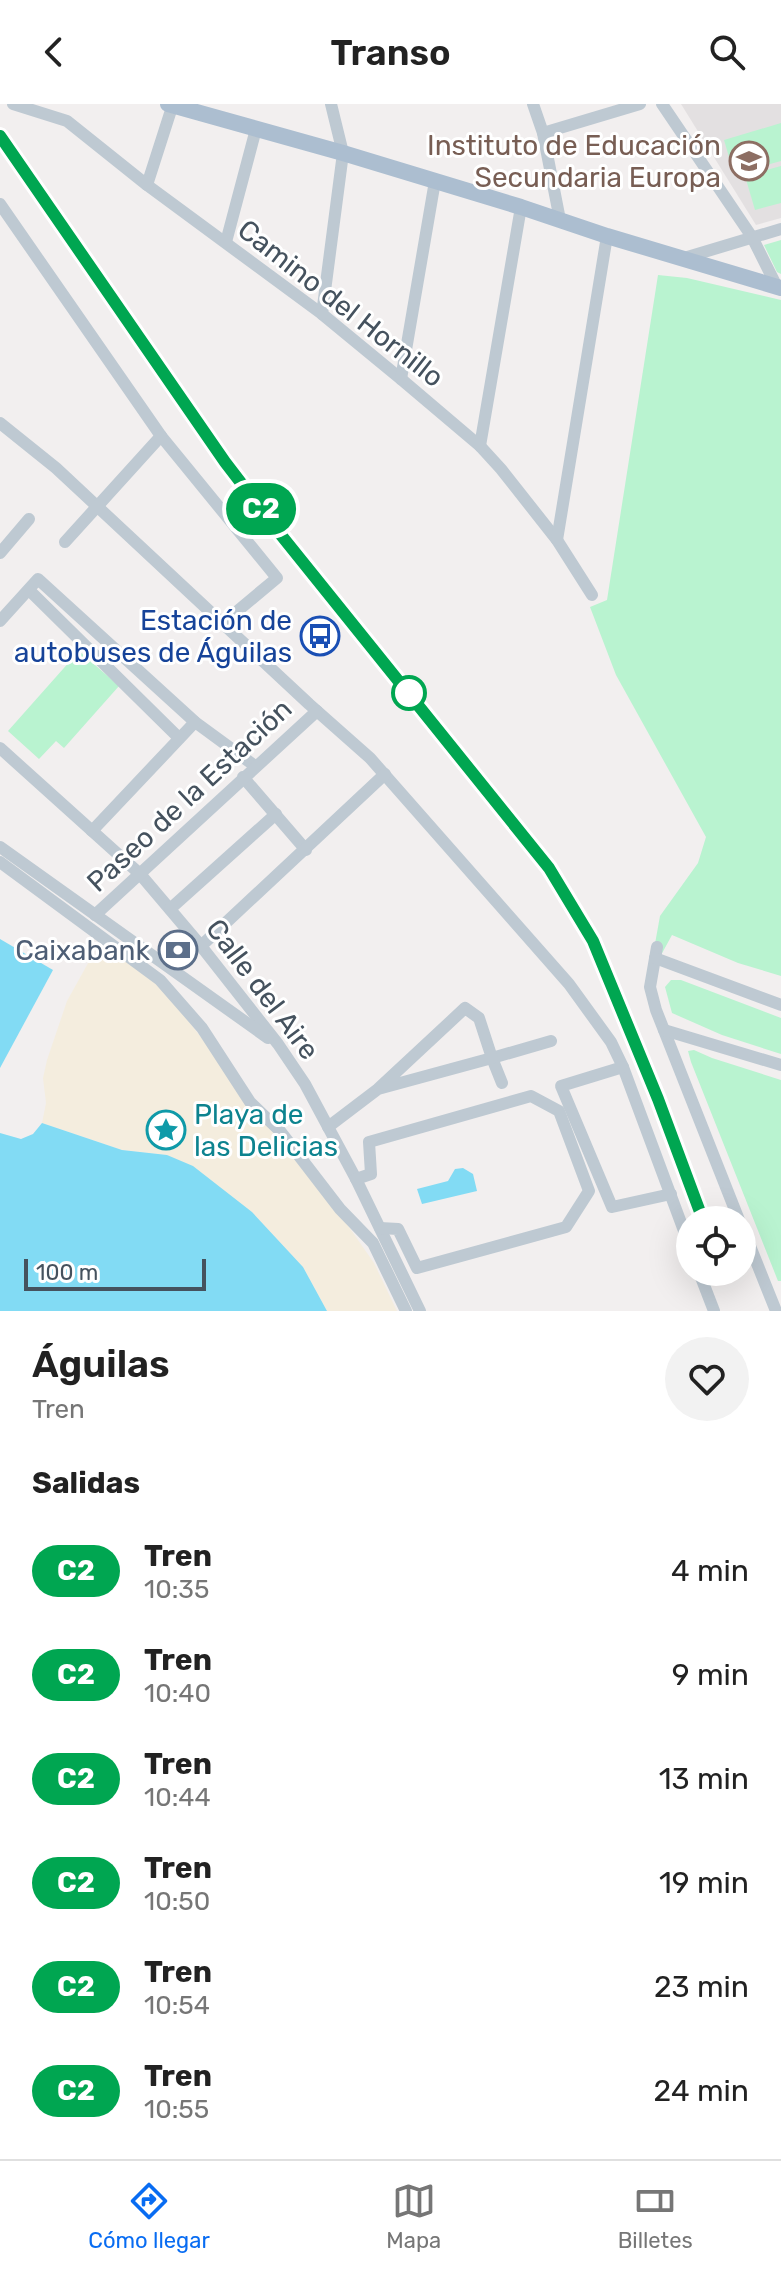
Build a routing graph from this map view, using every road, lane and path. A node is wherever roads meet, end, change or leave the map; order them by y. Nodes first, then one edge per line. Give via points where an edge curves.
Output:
1 (13, 104) edge
2 (331, 104) edge
3 (533, 104) edge
4 (640, 104) edge
5 (662, 104) edge
6 (172, 105) edge
7 (256, 129) junction
8 (543, 133) junction
9 (343, 153) junction
10 (435, 181) junction
11 (147, 185) junction
12 (0, 204) edge
13 (521, 207) junction
14 (560, 220) junction
15 (781, 229) edge
16 (607, 236) junction
17 (752, 237) junction
18 (226, 242) junction
19 (684, 258) junction
20 (779, 287) edge
21 (322, 314) junction
22 (401, 379) junction
23 (0, 423) edge
24 (161, 436) junction
25 (480, 446) junction
26 (97, 508) junction
27 (29, 519) dead end
28 (557, 540) junction
29 (65, 542) dead end
30 (0, 553) edge
31 (29, 590) junction
32 (592, 595) dead end
33 (0, 621) edge
34 (223, 623) junction
35 (317, 711) junction
36 (195, 722) junction
37 (179, 738) junction
38 (0, 748) edge
39 (255, 766) junction
40 (385, 774) junction
41 (243, 777) junction
42 (276, 814) junction
43 (92, 831) junction
44 (0, 847) edge
45 (306, 850) junction
46 (0, 862) edge
47 (140, 874) junction
48 (170, 909) junction
49 (95, 915) junction
50 (201, 946) junction
51 (238, 993) junction
52 (781, 1005) edge
53 (224, 1007) junction
54 (664, 1030) junction
55 (551, 1041) dead end
56 (278, 1044) junction
57 (492, 1058) junction
58 (781, 1065) edge
59 (623, 1067) junction
60 (502, 1083) dead end
61 (378, 1089) junction
62 (328, 1127) junction
63 (356, 1179) junction
64 (671, 1194) junction
65 (733, 1206) edge
66 (676, 1208) edge
67 (380, 1228) junction
68 (756, 1258) edge
69 (704, 1286) edge
70 (776, 1303) edge
71 (406, 1311) edge
72 (420, 1311) edge
73 (714, 1311) edge

1 - 11 street, Camino del Hornillo via 67,121
2 - 9 street
3 - 8 street
4 - 8 street
5 - 17 street
6 - 7 main road
6 - 11 street
7 - 9 main road
7 - 18 street
8 - 14 street
9 - 10 main road
9 - 21 street
10 - 13 main road
10 - 22 street
11 - 18 street, Camino del Hornillo
12 - 24 street
13 - 14 main road
13 - 25 street
14 - 16 main road
15 - 17 street
16 - 19 main road
16 - 28 street
17 - 19 street
17 - 20 street
18 - 21 street, Camino del Hornillo
19 - 20 main road
21 - 22 street, Camino del Hornillo
22 - 25 street, Camino del Hornillo
23 - 26 street
24 - 26 street
24 - 34 street via 277,578
25 - 28 street, Camino del Hornillo
26 - 29 street
26 - 34 street
27 - 30 street
28 - 32 street, Camino del Hornillo
31 - 33 street
31 - 36 street via 38,579
31 - 37 street
34 - 35 street
35 - 39 street, Paseo de la Estación
35 - 40 street
36 - 37 street
36 - 39 street
37 - 43 street
38 - 43 street, Calle del Aire
39 - 41 street, Paseo de la Estación
40 - 45 street
40 - 59 street via 569,984
41 - 42 street
41 - 47 street, Paseo de la Estación
42 - 45 street
42 - 48 street
43 - 47 street, Calle del Aire
44 - 49 street
45 - 50 street
46 - 71 street via 160,980 180,1002 250,1102 373,1243
47 - 48 street, Calle del Aire
47 - 49 street, Paseo de la Estación
48 - 50 street, Calle del Aire
49 - 53 street
50 - 51 street, Calle del Aire
51 - 53 street
51 - 56 street, Calle del Aire
52 - 54 street via 656,952 650,987
53 - 56 street
54 - 58 street
54 - 65 street
55 - 57 street
56 - 62 street, Calle del Aire
57 - 60 street
57 - 61 street
57 - 61 street via 479,1018 465,1008
59 - 64 street
59 - 64 street via 561,1086 612,1207
61 - 62 street
62 - 63 street, Calle del Aire
63 - 67 street, Calle del Aire
63 - 67 street via 371,1174 369,1142 531,1096 559,1111 589,1191 566,1227 417,1268 398,1229
64 - 66 street
67 - 72 street, Calle del Aire
68 - 70 street
69 - 73 street

